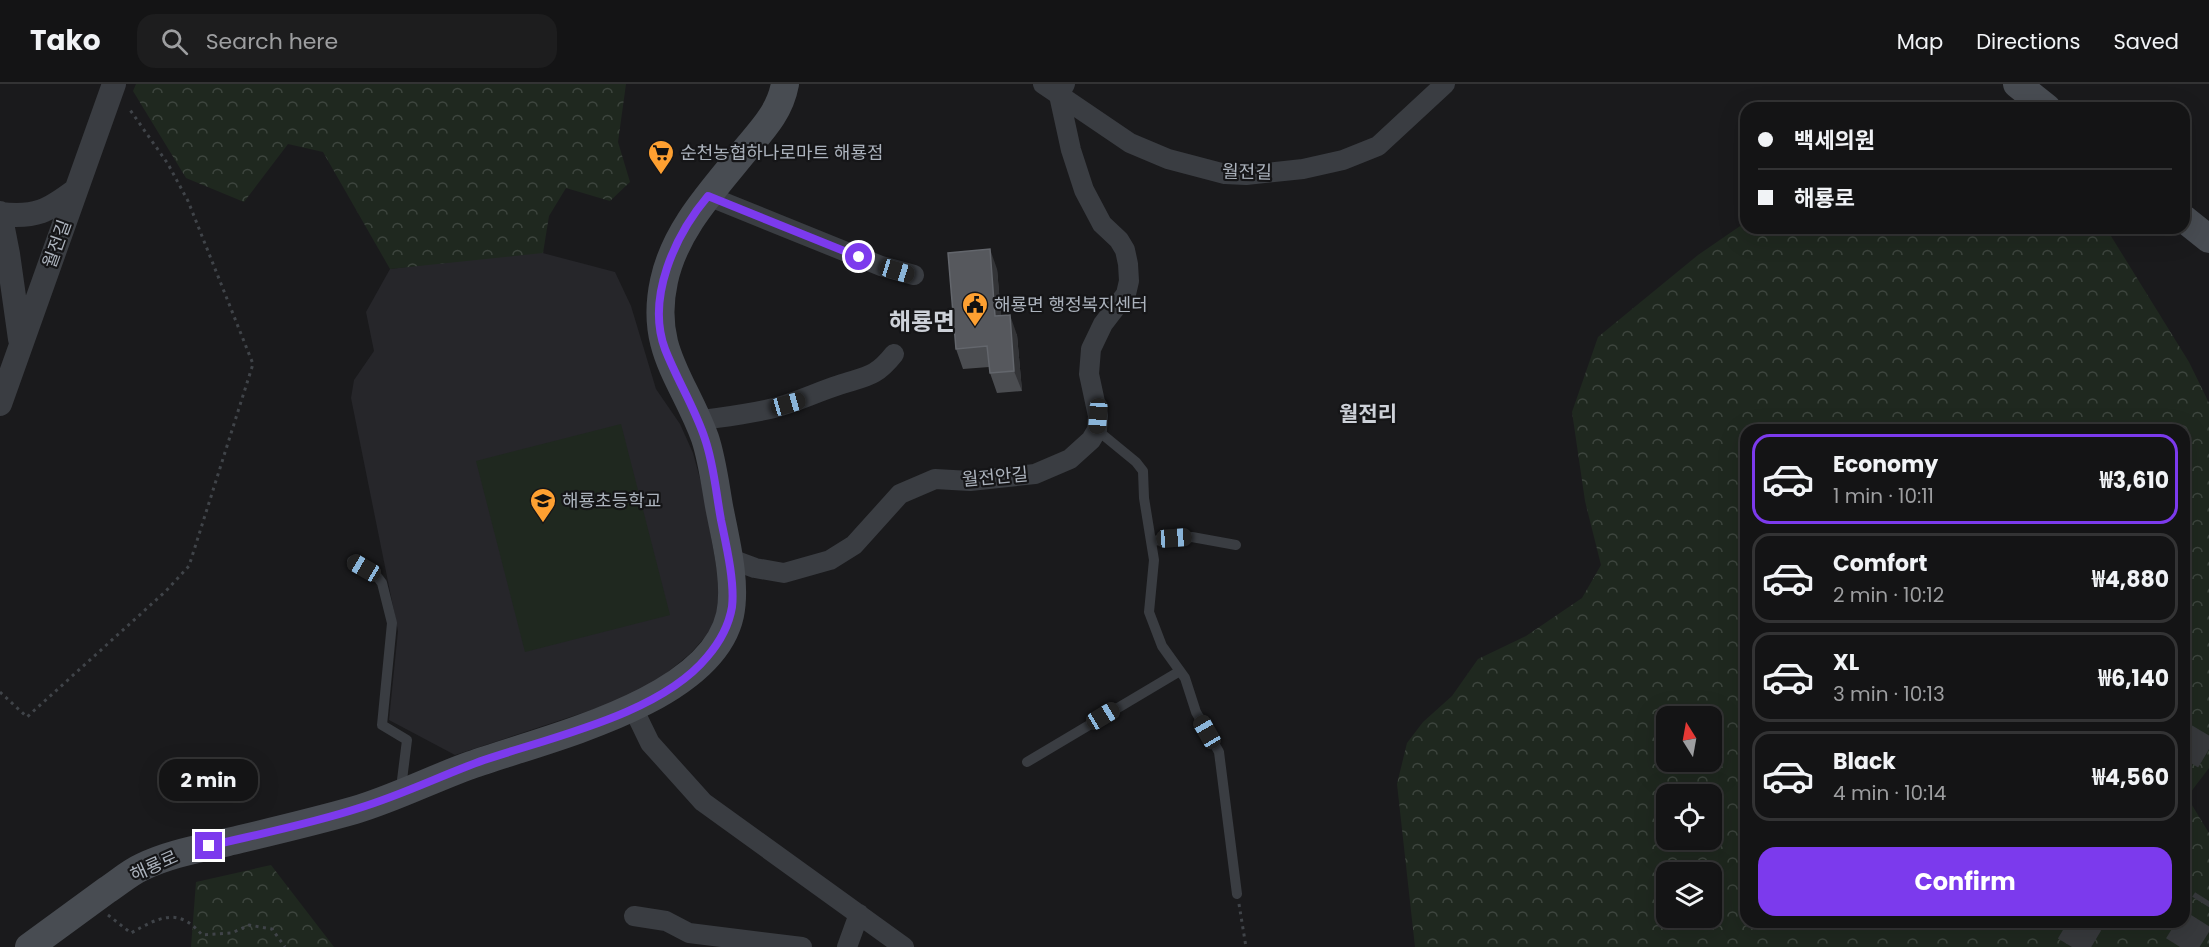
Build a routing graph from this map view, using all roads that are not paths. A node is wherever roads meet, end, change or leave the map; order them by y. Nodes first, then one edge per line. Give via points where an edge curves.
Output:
1 (785, 84) edge
2 (1445, 84) edge
3 (2018, 84) edge
4 (113, 85) edge
5 (1056, 88) edge
6 (2040, 102) edge
7 (76, 190) junction
8 (708, 196) junction
9 (0, 214) edge
10 (2190, 224) edge
11 (2209, 239) edge
12 (914, 275) dead end
13 (21, 345) junction
14 (894, 354) dead end
15 (0, 404) edge
16 (697, 421) junction
17 (1097, 430) junction
18 (1151, 541) junction
19 (1236, 545) dead end
20 (728, 558) junction
21 (352, 561) dead end
22 (1179, 670) junction
23 (633, 708) junction
24 (1027, 762) dead end
25 (403, 792) junction
26 (1237, 894) road end
27 (859, 914) junction
28 (634, 916) dead end
29 (29, 947) edge
30 (802, 947) edge
31 (847, 947) edge
32 (904, 947) edge

1 - 8 main road, 해룡로 via 772,119
2 - 5 street, 월전길 via 1378,146 1344,160 1303,169 1246,174 1225,174 1168,159 1130,143
3 - 6 main road
4 - 7 street, 월전길
5 - 17 street via 1084,190 1102,224 1125,250 1128,264 1126,294 1103,324 1091,349 1089,374
7 - 9 street via 52,208 35,214
7 - 13 street, 월전길
8 - 12 street via 881,266
8 - 16 main road, 해룡로 via 676,245 660,304 665,349
9 - 13 street
10 - 11 main road
13 - 15 street, 월전길
14 - 16 street via 871,376 773,408
16 - 20 main road, 해룡로 via 710,455
17 - 18 lane via 1143,471
17 - 20 street, 월전안길 via 1070,459 1035,474 970,481 935,479 900,494 854,545 830,560 784,573
18 - 19 lane via 1192,537
18 - 22 lane via 1154,560 1149,612 1162,646
20 - 23 main road, 해룡로 via 733,604 719,639 689,674
21 - 25 lane via 382,583 392,623 382,725 407,740
22 - 24 lane
22 - 26 lane via 1196,712 1219,752
23 - 25 main road, 해룡로
23 - 27 street via 650,743 703,802
25 - 29 main road, 해룡로 via 359,808 175,855 139,868
27 - 31 street
27 - 32 street
28 - 30 street via 666,921 689,933

